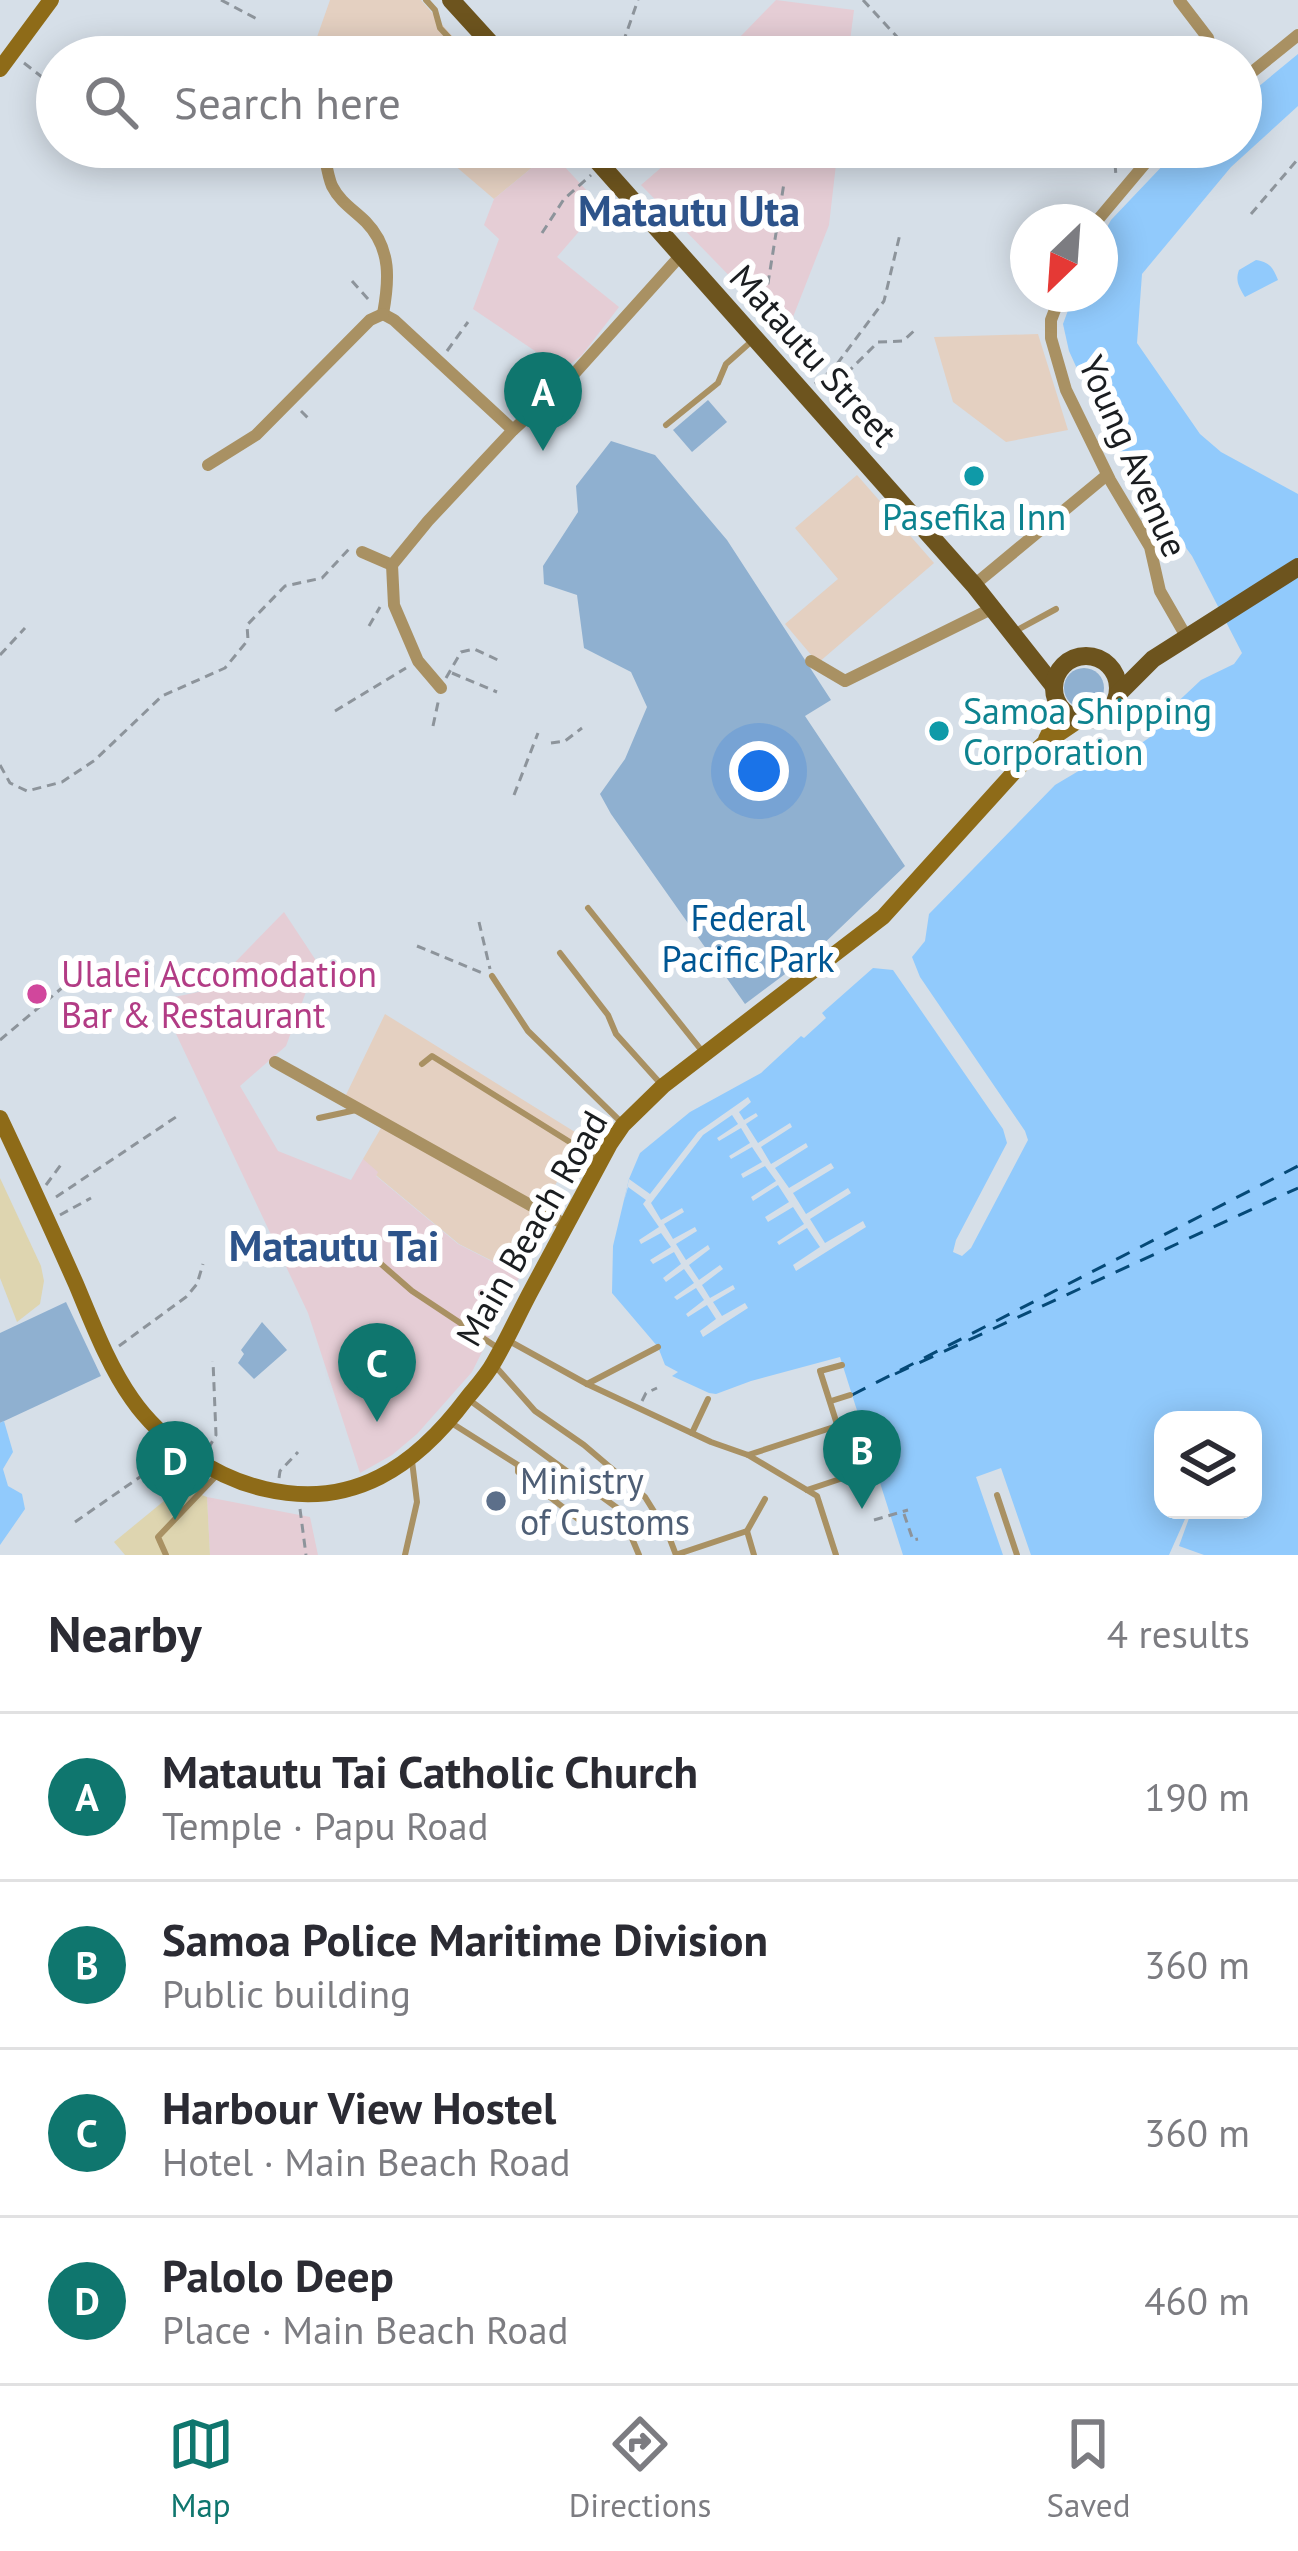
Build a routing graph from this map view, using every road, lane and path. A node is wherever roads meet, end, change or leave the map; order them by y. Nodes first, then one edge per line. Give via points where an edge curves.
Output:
1 (51, 0) edge
2 (221, 0) edge
3 (426, 0) edge
4 (638, 0) edge
5 (863, 0) edge
6 (1179, 0) edge
7 (456, 5) edge
8 (257, 20) dead end
9 (440, 28) junction
10 (1298, 34) edge
11 (447, 36) edge
12 (484, 36) edge
13 (625, 36) edge
14 (896, 36) edge
15 (1206, 36) edge
16 (11, 53) junction
17 (1262, 64) edge
18 (0, 69) edge
19 (36, 72) edge
20 (1298, 159) edge
21 (328, 168) edge
22 (599, 168) edge
23 (603, 168) edge
24 (1116, 168) edge
25 (1140, 168) edge
26 (784, 183) dead end
27 (1118, 193) junction
28 (1110, 204) edge
29 (1252, 214) dead end
30 (542, 233) dead end
31 (900, 234) dead end
32 (681, 255) junction
33 (352, 281) dead end
34 (1054, 312) edge
35 (383, 314) junction
36 (468, 322) dead end
37 (916, 329) dead end
38 (750, 332) junction
39 (439, 362) junction
40 (525, 374) dead end
41 (548, 398) junction
42 (810, 399) junction
43 (291, 402) junction
44 (310, 420) dead end
45 (666, 424) dead end
46 (513, 430) junction
47 (208, 466) dead end
48 (1107, 475) junction
49 (362, 552) joint
50 (392, 565) junction
51 (1298, 567) edge
52 (974, 585) junction
53 (393, 593) junction
54 (993, 608) junction
55 (1057, 609) dead end
56 (369, 626) dead end
57 (25, 628) dead end
58 (1017, 630) junction
59 (1192, 635) junction
60 (0, 656) edge
61 (1153, 659) junction
62 (418, 661) junction
63 (500, 661) dead end
64 (811, 661) dead end
65 (1066, 662) junction
66 (1112, 668) junction
67 (450, 672) junction
68 (441, 688) junction
69 (497, 692) dead end
70 (1118, 694) junction
71 (1055, 695) junction
72 (335, 711) dead end
73 (1079, 720) junction
74 (434, 726) dead end
75 (582, 728) dead end
76 (538, 733) dead end
77 (551, 743) dead end
78 (1042, 745) junction
79 (0, 765) edge
80 (514, 795) dead end
81 (588, 908) dead end
82 (479, 922) dead end
83 (417, 946) dead end
84 (560, 953) dead end
85 (492, 976) junction
86 (69, 982) dead end
87 (0, 1040) edge
88 (705, 1054) junction
89 (275, 1062) dead end
90 (422, 1064) dead end
91 (663, 1086) junction
92 (359, 1109) junction
93 (179, 1115) dead end
94 (0, 1118) edge
95 (319, 1118) dead end
96 (623, 1125) junction
97 (600, 1161) junction
98 (63, 1162) dead end
99 (91, 1198) dead end
100 (42, 1208) junction
101 (566, 1226) junction
102 (357, 1243) dead end
103 (202, 1264) dead end
104 (658, 1347) dead end
105 (500, 1351) junction
106 (108, 1354) junction
107 (213, 1361) dead end
108 (842, 1364) dead end
109 (587, 1384) junction
110 (657, 1388) dead end
111 (850, 1395) dead end
112 (467, 1399) junction
113 (708, 1399) dead end
114 (830, 1401) junction
115 (639, 1408) junction
116 (450, 1422) junction
117 (837, 1426) junction
118 (692, 1433) junction
119 (863, 1437) dead end
120 (176, 1444) junction
121 (298, 1452) dead end
122 (748, 1454) junction
123 (412, 1457) junction
124 (202, 1461) junction
125 (873, 1468) dead end
126 (220, 1472) junction
127 (807, 1490) junction
128 (277, 1492) junction
129 (298, 1495) junction
130 (997, 1495) dead end
131 (765, 1499) dead end
132 (874, 1520) dead end
133 (75, 1522) dead end
134 (747, 1531) junction
135 (601, 1537) dead end
136 (918, 1539) dead end
137 (166, 1555) edge
138 (306, 1555) edge
139 (405, 1555) edge
140 (639, 1555) edge
141 (676, 1555) edge
142 (754, 1555) edge
143 (836, 1555) edge
144 (1017, 1555) edge

1 - 16 main road
2 - 8 path
3 - 9 lane
4 - 13 path
5 - 14 path
6 - 15 street
7 - 9 lane
7 - 12 main road
9 - 11 lane
10 - 17 street
16 - 18 main road
16 - 19 path
20 - 29 path
21 - 35 street via 340,199 366,221 386,256
22 - 30 path
23 - 32 main road, Matautu Street
24 - 27 path
25 - 27 street
26 - 38 path via 765,302
27 - 28 street
31 - 42 path via 884,302
32 - 38 main road, Matautu Street
32 - 41 street
33 - 35 path
34 - 48 street, Young Avenue via 1051,338 1066,390
35 - 39 street
35 - 43 street
36 - 39 path
37 - 42 path via 903,341 878,342
38 - 42 main road, Matautu Street
38 - 45 lane via 718,383
39 - 46 street
40 - 41 path
41 - 46 street
42 - 52 main road, Matautu Street
43 - 44 path
43 - 47 street
46 - 50 street
48 - 52 street
48 - 59 street, Young Avenue via 1150,547 1160,591
49 - 50 street
49 - 79 path via 349,548 322,578 285,586 248,626 248,640 225,668 162,695 62,782 27,791 10,783
50 - 53 street
51 - 59 main road
52 - 54 main road, Matautu Street
53 - 56 path
53 - 62 street
54 - 58 main road, Matautu Street
54 - 64 street via 845,681
54 - 71 main road, Matautu Street
55 - 58 lane
57 - 60 path
58 - 65 main road, Matautu Street
59 - 61 main road
61 - 66 main road
61 - 70 main road
62 - 68 street
62 - 72 path
63 - 67 path via 474,649 461,652
65 - 66 main road via 1093,656
65 - 71 main road
66 - 70 main road
67 - 68 path
67 - 69 path
68 - 74 path
70 - 73 main road via 1105,714
71 - 73 main road
71 - 78 main road
73 - 78 main road, Main Beach Road
75 - 77 path
76 - 80 path
78 - 88 main road, Main Beach Road via 883,917
81 - 88 lane
82 - 85 path
83 - 85 path
84 - 91 lane
85 - 96 lane via 528,1031
86 - 87 path
88 - 91 main road, Main Beach Road
89 - 92 street
90 - 97 lane via 432,1056
91 - 96 main road, Main Beach Road
92 - 95 lane
92 - 101 street
93 - 100 path
94 - 100 main road, Main Beach Road
96 - 97 main road, Main Beach Road
97 - 101 main road, Main Beach Road
98 - 100 path
99 - 100 path
100 - 106 main road, Main Beach Road
101 - 105 main road, Main Beach Road
102 - 105 lane
103 - 106 path via 186,1297
104 - 109 lane
105 - 109 lane
105 - 112 main road, Main Beach Road
105 - 141 lane via 535,1411 645,1497
106 - 120 main road, Main Beach Road via 131,1398
107 - 124 path via 216,1435
108 - 114 lane via 820,1371
109 - 115 lane
110 - 115 path
111 - 114 lane
112 - 116 main road, Main Beach Road
112 - 140 lane via 620,1510
113 - 118 lane
114 - 117 lane
115 - 118 lane
116 - 123 main road, Main Beach Road
116 - 135 lane via 518,1465
117 - 119 lane via 843,1443
117 - 122 lane
118 - 122 lane
120 - 124 main road, Main Beach Road
120 - 133 path
121 - 128 path via 280,1471
122 - 127 lane
123 - 129 main road, Main Beach Road via 355,1487
123 - 139 lane via 418,1502
124 - 126 main road, Main Beach Road
125 - 127 lane
126 - 128 main road, Main Beach Road
126 - 137 lane via 158,1538
127 - 143 lane via 817,1496
128 - 129 main road, Main Beach Road
129 - 138 path
130 - 144 lane
131 - 134 lane
132 - 136 path via 906,1511
134 - 141 lane
134 - 142 lane

